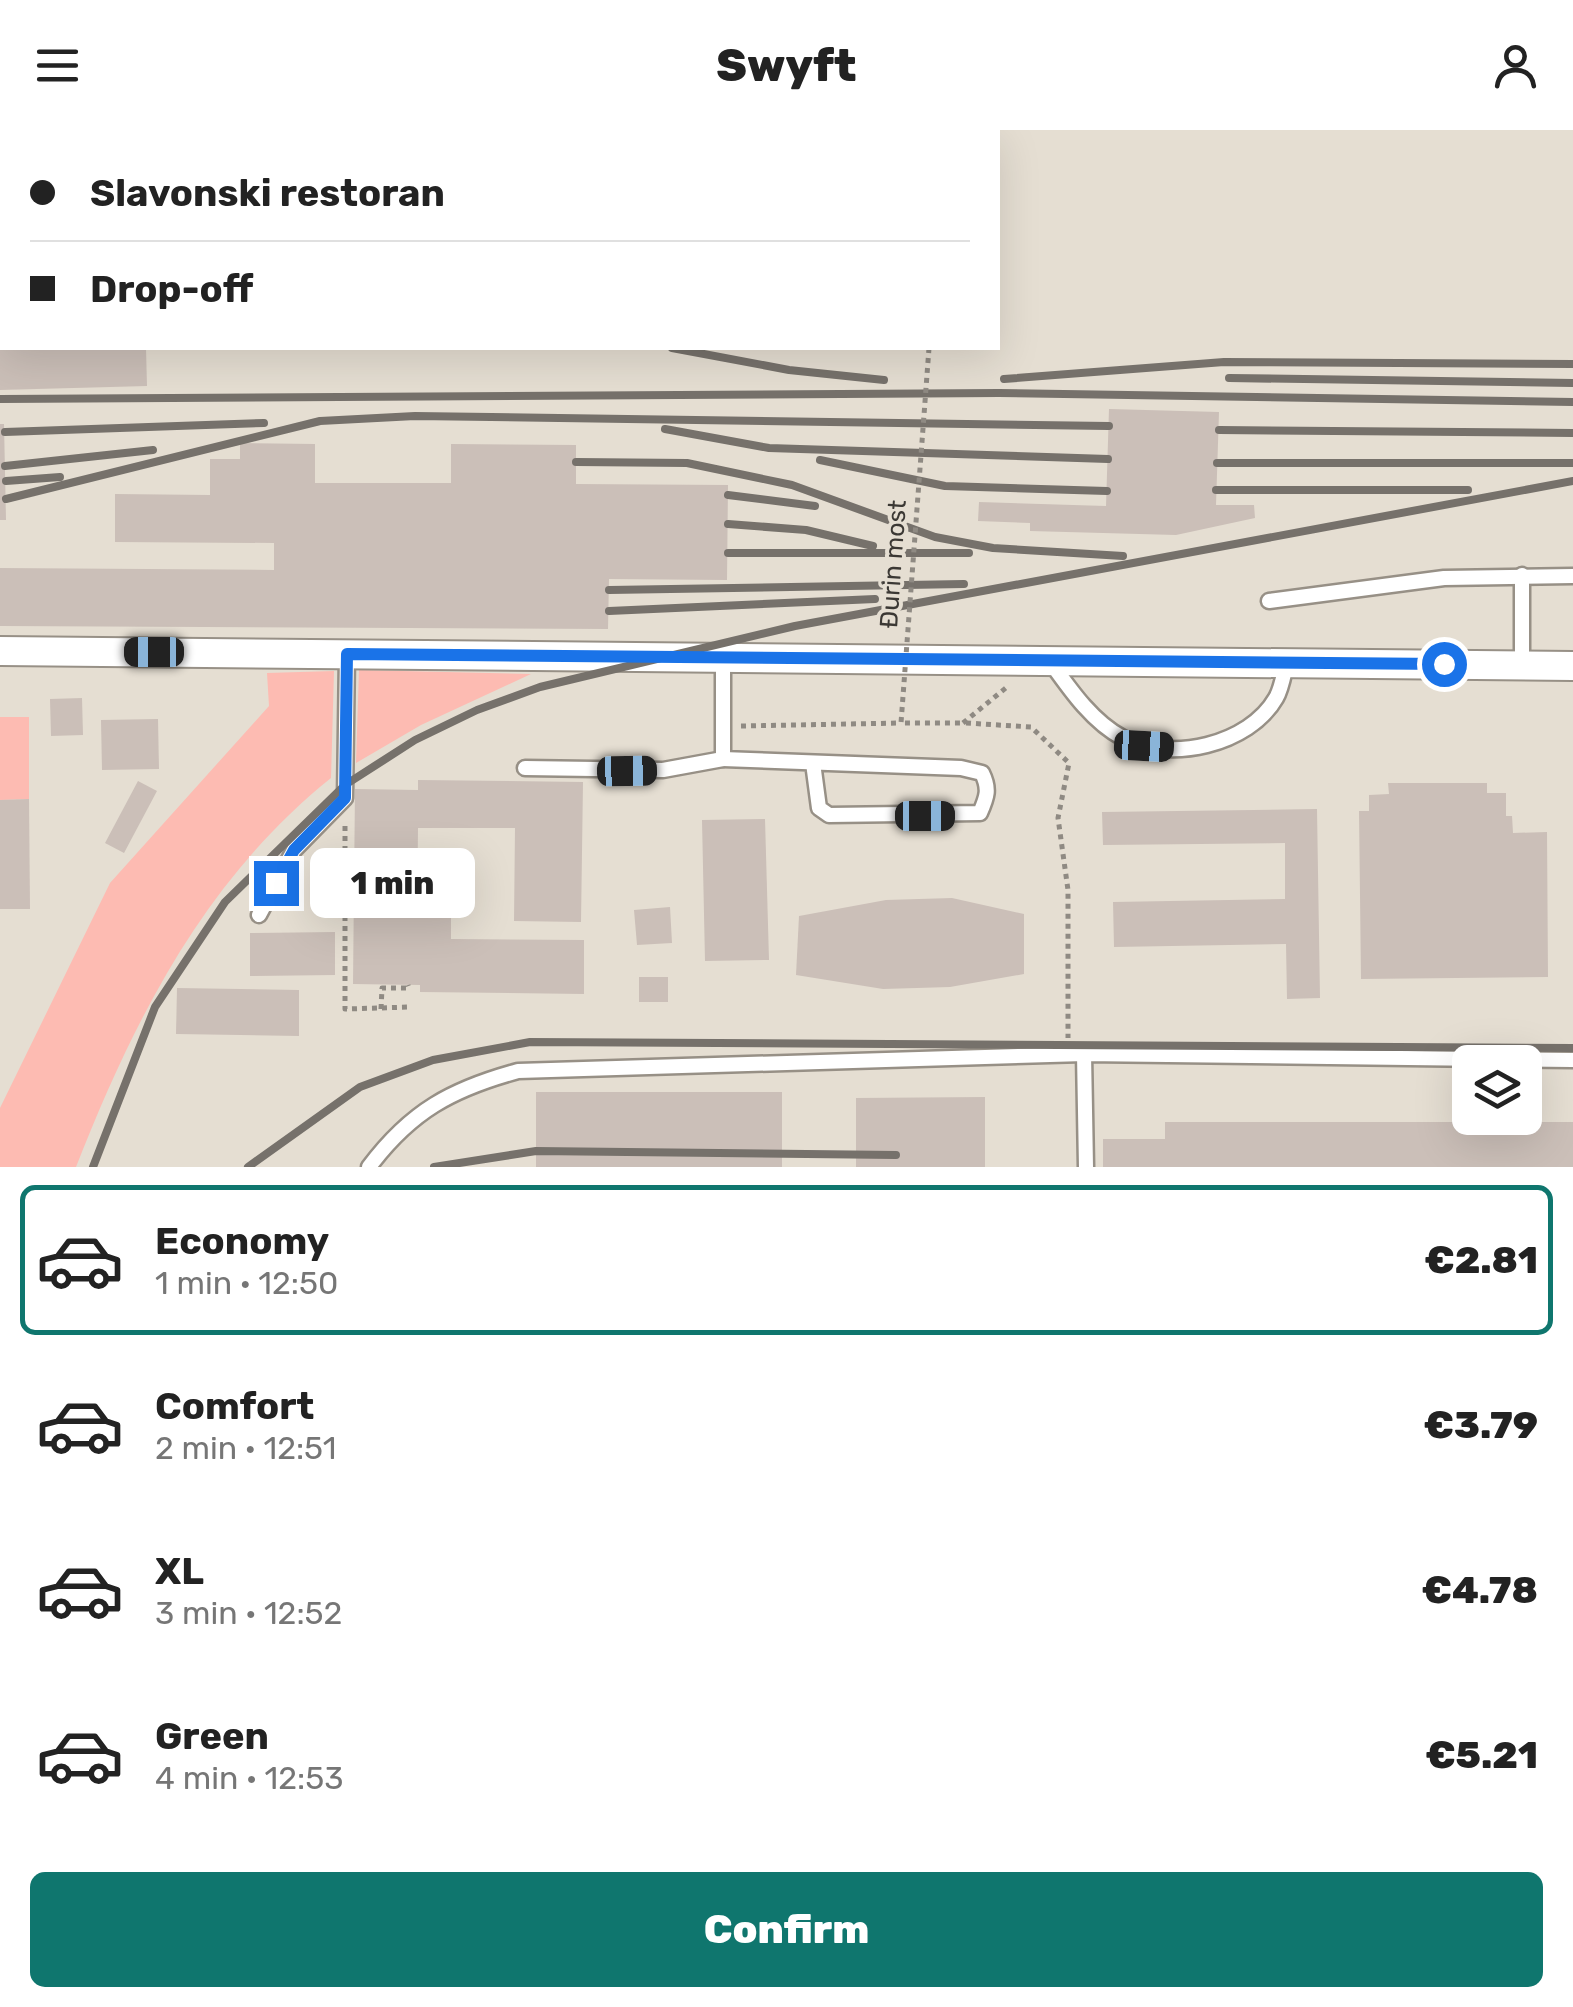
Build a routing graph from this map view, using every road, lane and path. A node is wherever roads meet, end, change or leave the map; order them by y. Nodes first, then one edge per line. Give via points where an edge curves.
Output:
1 (929, 350) edge
2 (1522, 574) junction
3 (1573, 576) edge
4 (1269, 601) dead end
5 (0, 651) edge
6 (347, 654) junction
7 (723, 658) junction
8 (1048, 660) junction
9 (1287, 660) junction
10 (1522, 666) junction
11 (1573, 666) edge
12 (901, 723) junction
13 (723, 726) junction
14 (723, 759) junction
15 (813, 763) junction
16 (525, 768) dead end
17 (345, 798) junction
18 (259, 916) dead end
19 (408, 985) dead end
20 (411, 1007) dead end
21 (381, 1008) junction
22 (1076, 1055) junction
23 (1573, 1060) edge
24 (369, 1167) edge
25 (1086, 1167) edge

1 - 12 path, Đurin most, bridge
2 - 3 lane
2 - 4 lane
2 - 10 lane
5 - 6 street
6 - 7 street
6 - 17 lane
7 - 8 street
7 - 13 lane
8 - 9 street
8 - 9 lane via 1122,738 1188,748 1254,724 1276,697
9 - 10 street
10 - 11 street
12 - 13 path
12 - 22 path, bridge via 1031,727 1069,763 1058,818
13 - 14 lane
14 - 15 lane
14 - 16 lane via 664,770
15 - 15 lane via 819,808 829,815 957,816 980,813 987,798 982,773 960,768
17 - 18 lane via 294,850
17 - 21 path via 345,1009
19 - 21 path via 382,988
20 - 21 path
22 - 23 lane
22 - 24 lane via 518,1071 463,1086 421,1114
22 - 25 lane

